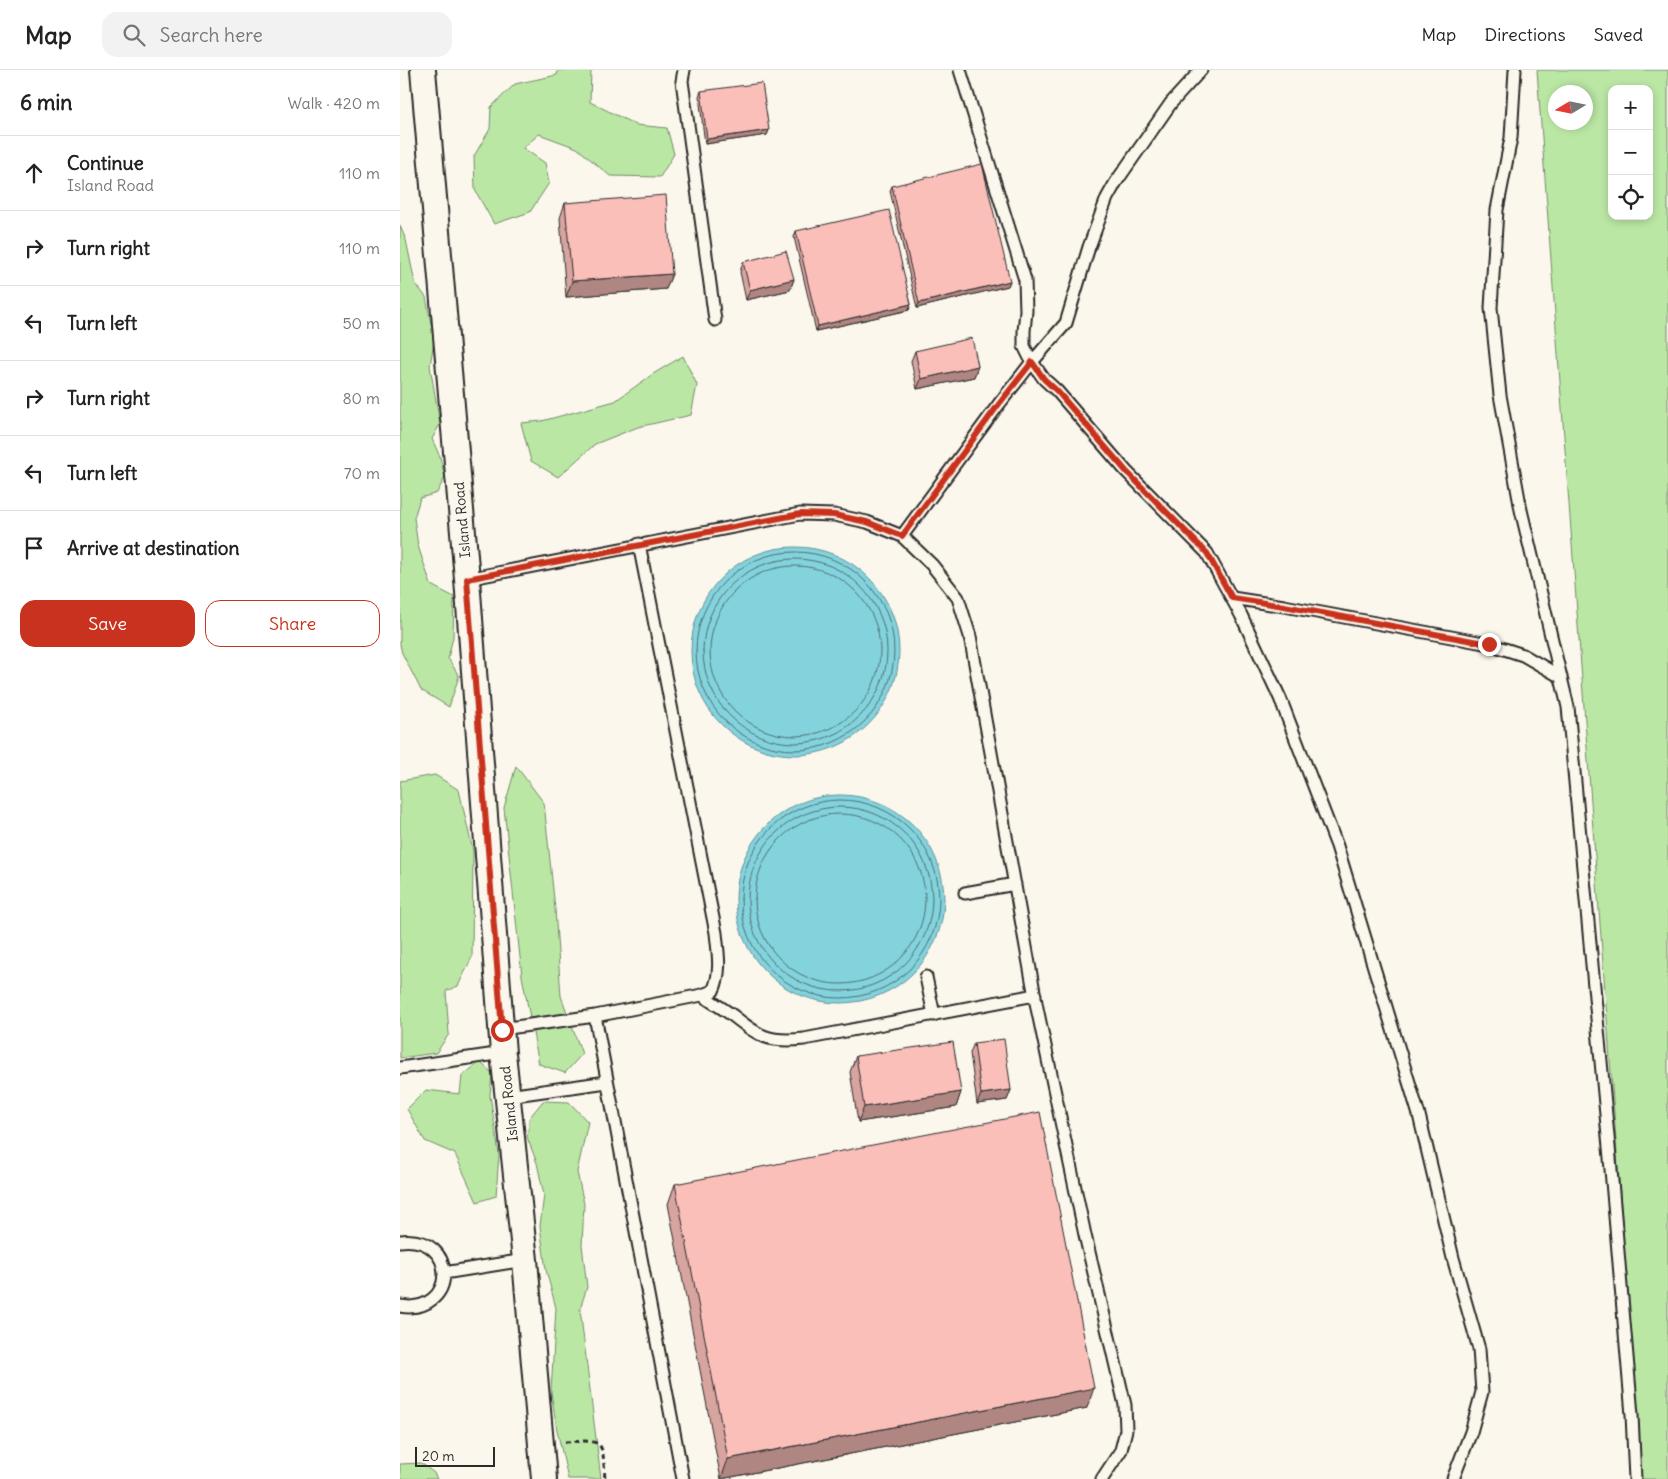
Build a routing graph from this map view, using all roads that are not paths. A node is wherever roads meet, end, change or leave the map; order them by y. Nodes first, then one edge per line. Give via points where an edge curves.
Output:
1 (423, 70) edge
2 (684, 70) edge
3 (960, 70) edge
4 (1201, 70) edge
5 (1515, 70) edge
6 (715, 320) dead end
7 (1032, 362) junction
8 (902, 536) junction
9 (639, 544) junction
10 (467, 579) junction
11 (1232, 598) junction
12 (1562, 677) junction
13 (1015, 884) junction
14 (965, 893) dead end
15 (926, 977) dead end
16 (702, 995) junction
17 (1035, 996) junction
18 (934, 1015) junction
19 (594, 1016) junction
20 (502, 1030) junction
21 (503, 1053) junction
22 (400, 1068) edge
23 (607, 1082) junction
24 (508, 1096) junction
25 (400, 1242) edge
26 (525, 1260) junction
27 (444, 1273) junction
28 (400, 1306) edge
29 (544, 1479) edge
30 (683, 1479) edge
31 (1102, 1479) edge
32 (1453, 1479) edge
33 (1635, 1479) edge

1 - 10 street, Island Road
2 - 6 lane via 682,81
3 - 7 lane via 1025,280 1024,346
4 - 7 lane via 1171,103 1116,182 1092,239 1066,324
5 - 12 lane via 1510,138 1497,210 1492,308 1500,395 1521,510
7 - 8 lane
7 - 11 lane via 1126,471 1207,553
8 - 9 lane via 859,520 800,514
8 - 13 lane via 932,565 958,598 963,613 970,636
9 - 10 lane
9 - 16 lane via 716,933 717,981 713,991
10 - 20 street, Island Road
11 - 12 lane via 1489,644 1523,655
11 - 32 lane via 1280,698 1337,846 1419,1115 1478,1349 1482,1392
12 - 33 lane via 1568,707 1609,1148
13 - 14 lane
13 - 17 lane
15 - 18 lane
16 - 18 lane via 763,1037 783,1041 804,1040
16 - 19 lane
17 - 18 lane
17 - 31 lane via 1085,1235 1125,1405 1126,1430 1121,1450
19 - 20 lane
19 - 23 lane
20 - 21 street, Island Road
21 - 22 lane
21 - 24 street, Island Road
23 - 24 lane
23 - 30 lane
24 - 26 street, Island Road
25 - 27 lane via 412,1240 435,1250
26 - 27 lane
26 - 29 street, Island Road
27 - 28 lane via 440,1290 428,1303 411,1308

